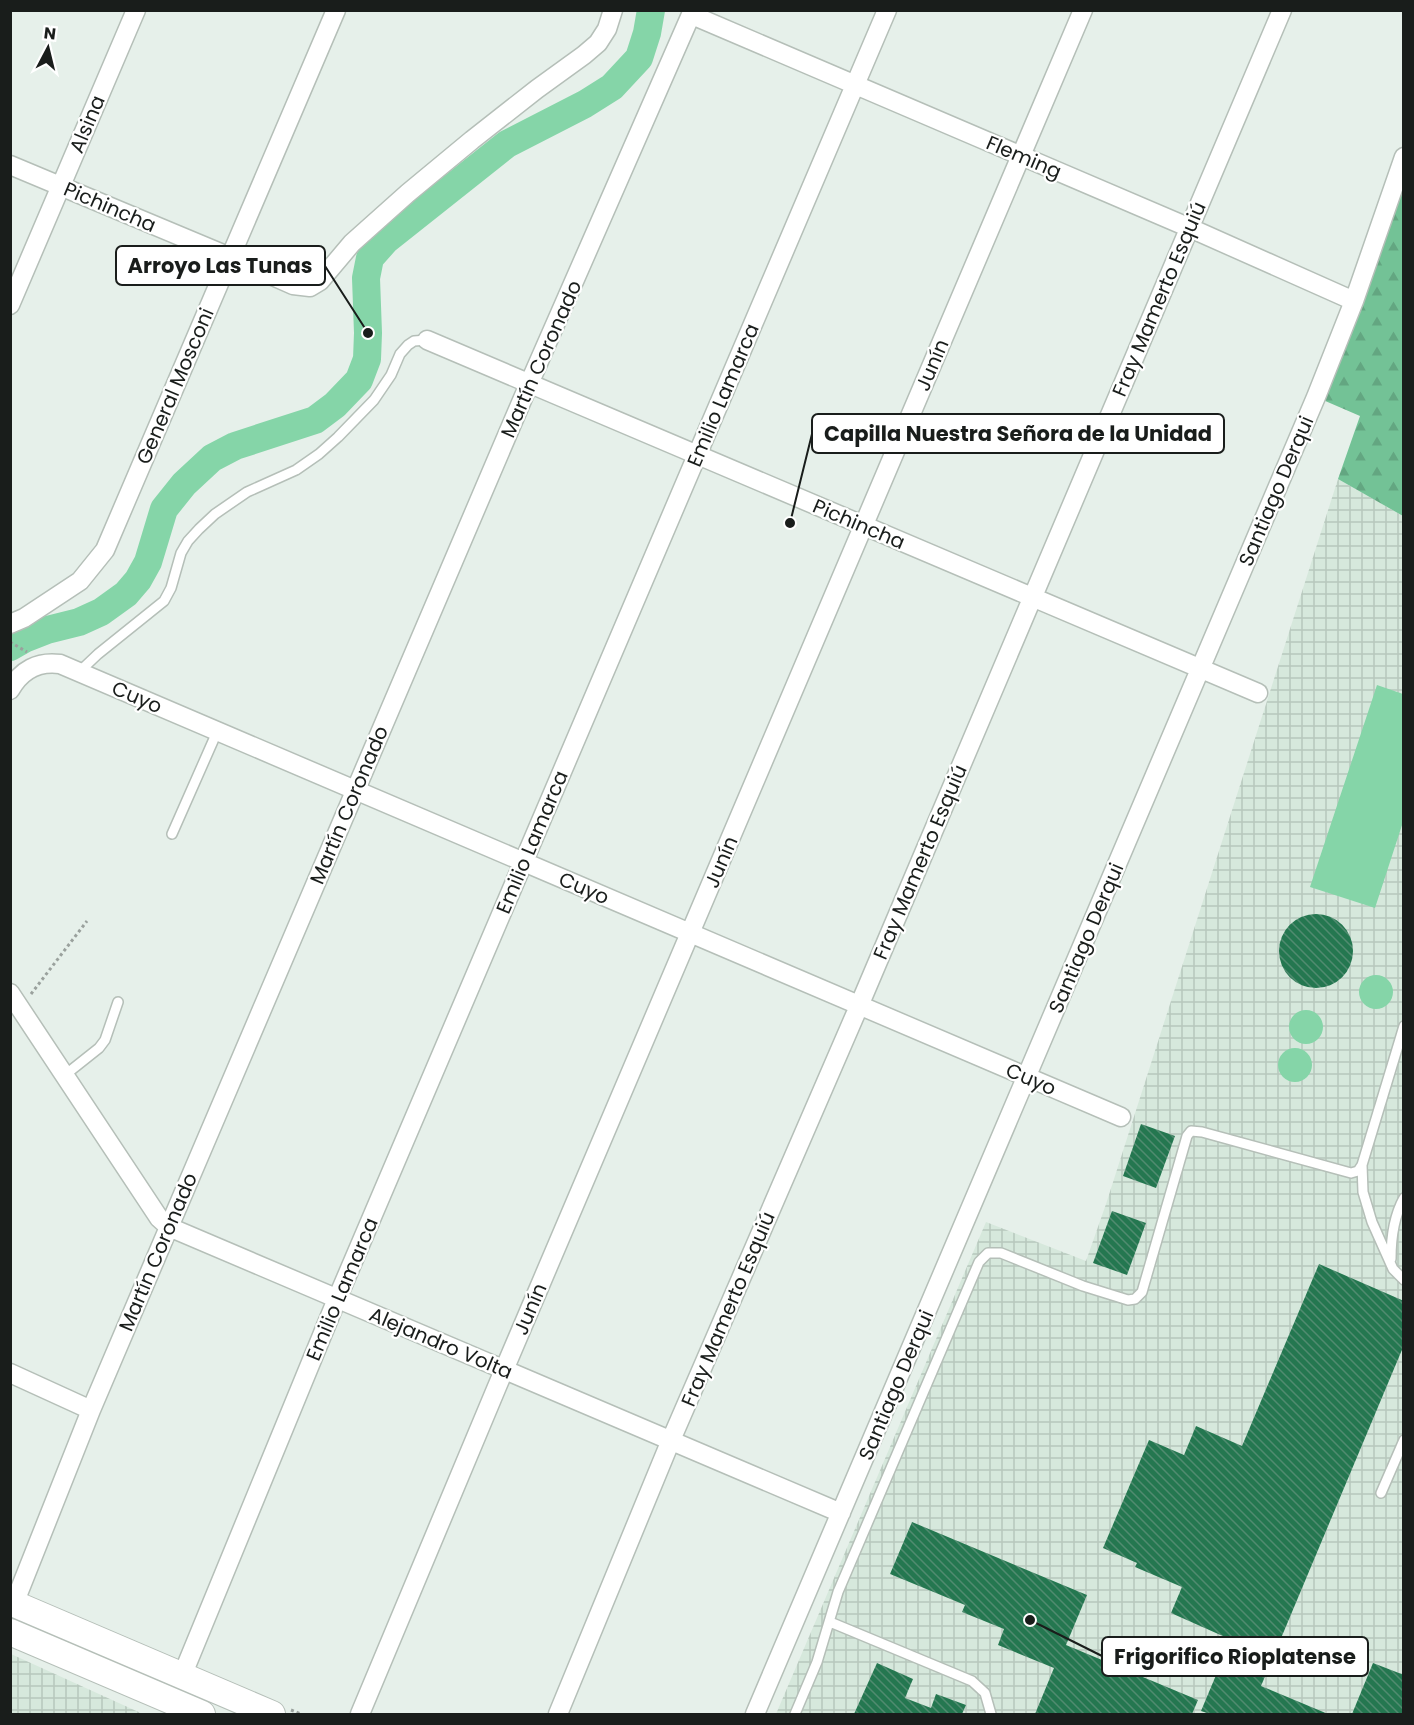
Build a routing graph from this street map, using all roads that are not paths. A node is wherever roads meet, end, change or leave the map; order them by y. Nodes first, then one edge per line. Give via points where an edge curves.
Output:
1 (136, 10) edge
2 (336, 10) edge
3 (613, 10) edge
4 (887, 10) edge
5 (1083, 10) edge
6 (1282, 10) edge
7 (693, 13) edge
8 (855, 85) junction
9 (1021, 156) junction
10 (1404, 157) edge
11 (10, 165) edge
12 (60, 186) junction
13 (1190, 228) junction
14 (230, 257) junction
15 (1354, 301) junction
16 (10, 305) edge
17 (427, 340) joint
18 (529, 384) junction
19 (697, 455) junction
20 (864, 526) junction
21 (1032, 597) junction
22 (10, 624) edge
23 (1201, 669) junction
24 (79, 672) junction
25 (10, 690) edge
26 (1258, 693) dead end
27 (217, 732) junction
28 (355, 791) junction
29 (172, 834) dead end
30 (523, 862) junction
31 (690, 934) junction
32 (15, 999) edge
33 (118, 1002) dead end
34 (859, 1006) junction
35 (1404, 1026) edge
36 (65, 1075) junction
37 (1026, 1077) junction
38 (1121, 1117) dead end
39 (1362, 1165) junction
40 (1404, 1198) edge
41 (169, 1227) junction
42 (1391, 1265) junction
43 (1404, 1281) edge
44 (337, 1299) junction
45 (504, 1370) junction
46 (10, 1373) edge
47 (91, 1410) junction
48 (671, 1440) junction
49 (1404, 1440) edge
50 (1381, 1494) dead end
51 (841, 1513) junction
52 (12, 1603) edge
53 (830, 1622) junction
54 (10, 1632) edge
55 (182, 1676) junction
56 (202, 1714) edge
57 (272, 1714) edge
58 (360, 1714) edge
59 (558, 1714) edge
60 (755, 1714) edge
61 (795, 1714) edge
62 (991, 1714) edge

1 - 12 street, Alsina
2 - 14 street, General Mosconi
3 - 14 street, Pichincha via 608,29 598,43 408,192 352,243 320,281 310,287 293,285
4 - 8 street, Emilio Lamarca
5 - 9 street, Junín
6 - 13 street, Fray Mamerto Esquiú
7 - 8 street, Fleming
7 - 18 street, Martín Coronado
8 - 9 street, Fleming
8 - 19 street, Emilio Lamarca
9 - 13 street, Fleming
9 - 20 street, Junín
10 - 15 street, Santiago Derqui
11 - 12 street, Pichincha
12 - 14 street, Pichincha
12 - 16 street, Alsina
13 - 15 street, Fleming
13 - 21 street, Fray Mamerto Esquiú
14 - 22 street, General Mosconi via 105,550 80,581
15 - 23 street, Santiago Derqui
17 - 18 street, Pichincha
17 - 24 lane via 408,345 374,400 319,454 296,470 247,492 199,529 181,553 164,601
18 - 19 street, Pichincha
18 - 28 street, Martín Coronado
19 - 20 street, Pichincha
19 - 30 street, Emilio Lamarca
20 - 21 street, Pichincha
20 - 31 street, Junín
21 - 23 street, Pichincha
21 - 34 street, Fray Mamerto Esquiú
23 - 26 street, Pichincha
23 - 37 street, Santiago Derqui
24 - 25 street, Cuyo via 46,662 31,668
24 - 27 street, Cuyo
27 - 28 street, Cuyo
27 - 29 lane
28 - 30 street, Cuyo
28 - 41 street, Martín Coronado
30 - 31 street, Cuyo
30 - 44 street, Emilio Lamarca
31 - 34 street, Cuyo
31 - 45 street, Junín
32 - 36 street, Alejandro Volta
33 - 36 lane via 105,1040
34 - 37 street, Cuyo
34 - 48 street, Fray Mamerto Esquiú
35 - 39 lane
36 - 41 street, Alejandro Volta via 159,1218
37 - 38 street, Cuyo
37 - 51 street, Santiago Derqui
39 - 42 lane via 1363,1192 1371,1222
39 - 53 lane via 1350,1173 1191,1131 1142,1292 1135,1299 1083,1286 1002,1253 988,1253 974,1273 838,1592
40 - 42 lane via 1391,1242
41 - 44 street, Alejandro Volta
41 - 47 street, Martín Coronado
42 - 43 lane
44 - 45 street, Alejandro Volta
44 - 55 street, Emilio Lamarca
45 - 48 street, Alejandro Volta
45 - 58 street, Junín
46 - 47 street
47 - 52 street, Martín Coronado
48 - 51 street, Alejandro Volta
48 - 59 street, Fray Mamerto Esquiú
49 - 50 lane
51 - 60 street, Santiago Derqui
52 - 55 main road
53 - 61 lane
53 - 62 lane via 972,1681 985,1693
54 - 56 main road
55 - 57 main road

